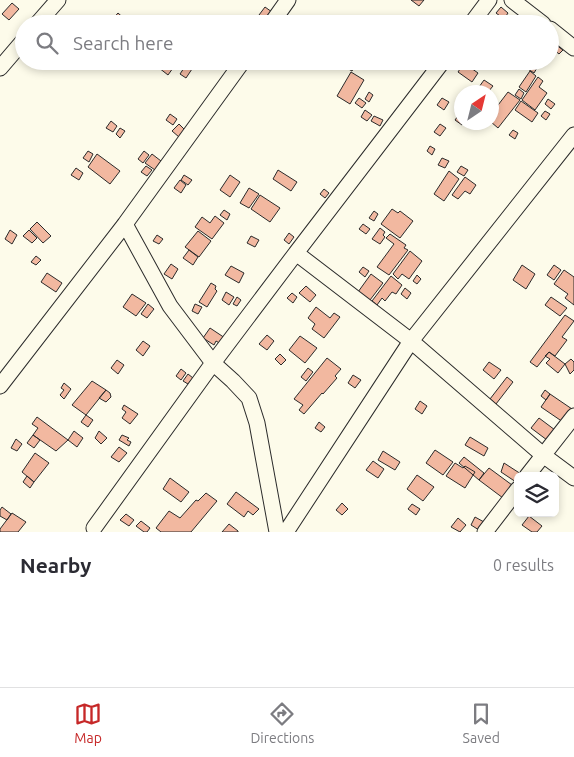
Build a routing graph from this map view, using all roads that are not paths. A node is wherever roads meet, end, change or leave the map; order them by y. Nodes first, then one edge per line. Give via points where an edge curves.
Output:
1 (58, 0) edge
2 (288, 0) edge
3 (489, 0) edge
4 (512, 0) edge
5 (45, 15) edge
6 (277, 15) edge
7 (478, 15) edge
8 (531, 15) edge
9 (559, 36) edge
10 (574, 48) edge
11 (15, 50) edge
12 (0, 68) edge
13 (236, 70) edge
14 (436, 70) edge
15 (574, 135) edge
16 (125, 224) junction
17 (296, 253) junction
18 (411, 341) junction
19 (212, 363) junction
20 (0, 386) edge
21 (574, 416) edge
22 (543, 455) junction
23 (530, 472) edge
24 (574, 478) edge
25 (514, 494) edge
26 (94, 531) edge
27 (277, 532) edge
28 (286, 532) edge
29 (485, 532) edge

1 - 5 street
2 - 6 street
3 - 7 street
4 - 8 street
9 - 10 street
11 - 12 street
13 - 16 street
14 - 17 street
15 - 18 street
16 - 19 street via 170,306
16 - 20 street
17 - 18 street
17 - 19 street
18 - 22 street
18 - 28 street
19 - 26 street
19 - 27 street via 248,398 257,423
21 - 22 street
22 - 23 street
22 - 24 street
25 - 29 street

